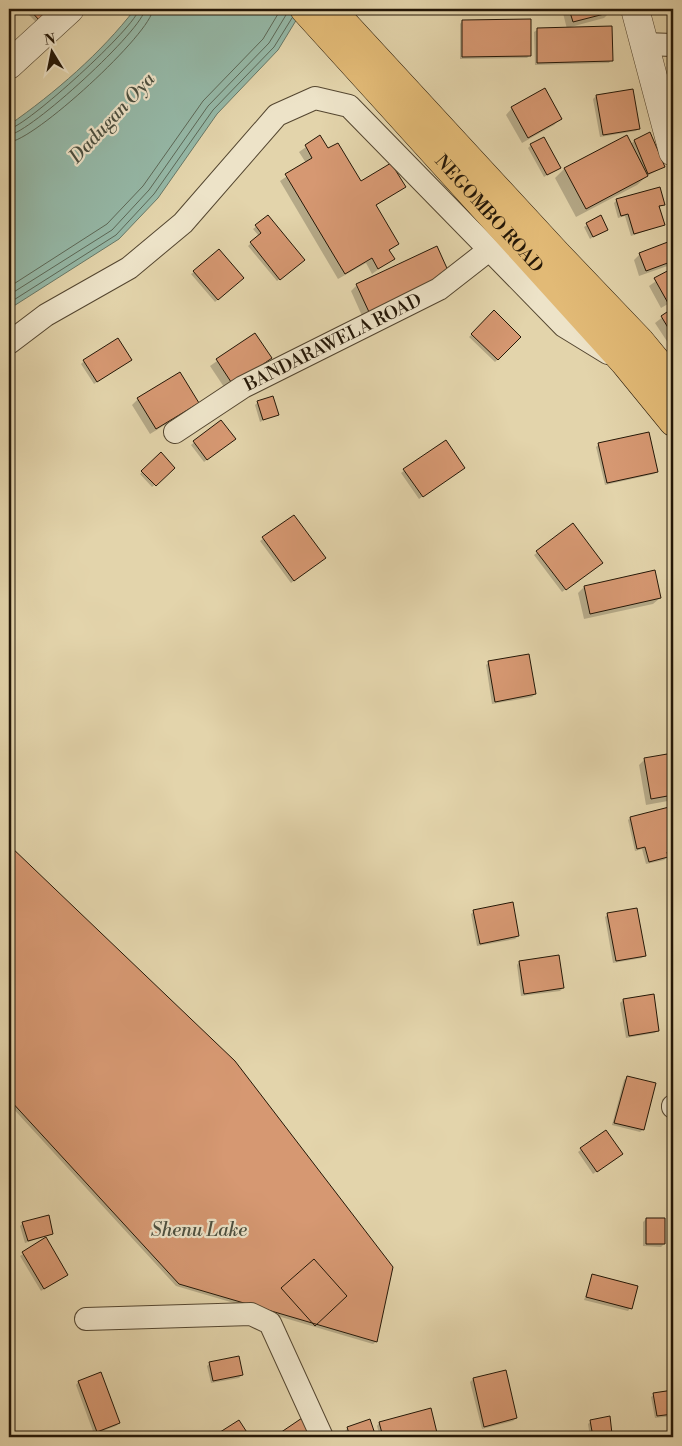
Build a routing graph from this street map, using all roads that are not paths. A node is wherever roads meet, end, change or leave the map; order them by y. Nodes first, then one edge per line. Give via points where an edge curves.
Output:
1 (70, 9) edge
2 (304, 9) edge
3 (635, 9) edge
4 (337, 25) edge
5 (644, 44) junction
6 (673, 45) edge
7 (9, 65) edge
8 (673, 152) edge
9 (490, 250) junction
10 (9, 343) edge
11 (624, 362) junction
12 (673, 381) edge
13 (673, 422) edge
14 (175, 432) dead end
15 (86, 1319) dead end
16 (322, 1437) edge

1 - 7 street
2 - 4 highway, NEGOMBO ROAD
3 - 5 street
4 - 11 highway, NEGOMBO ROAD
4 - 12 highway, NEGOMBO ROAD via 640,340
5 - 6 street
5 - 8 street
9 - 10 street via 349,106 315,98 277,115 183,223 129,268 46,315
9 - 11 street via 564,326
9 - 14 street, BANDARAWELA ROAD via 439,289 243,387
11 - 13 highway, NEGOMBO ROAD
15 - 16 street via 251,1314 270,1323

